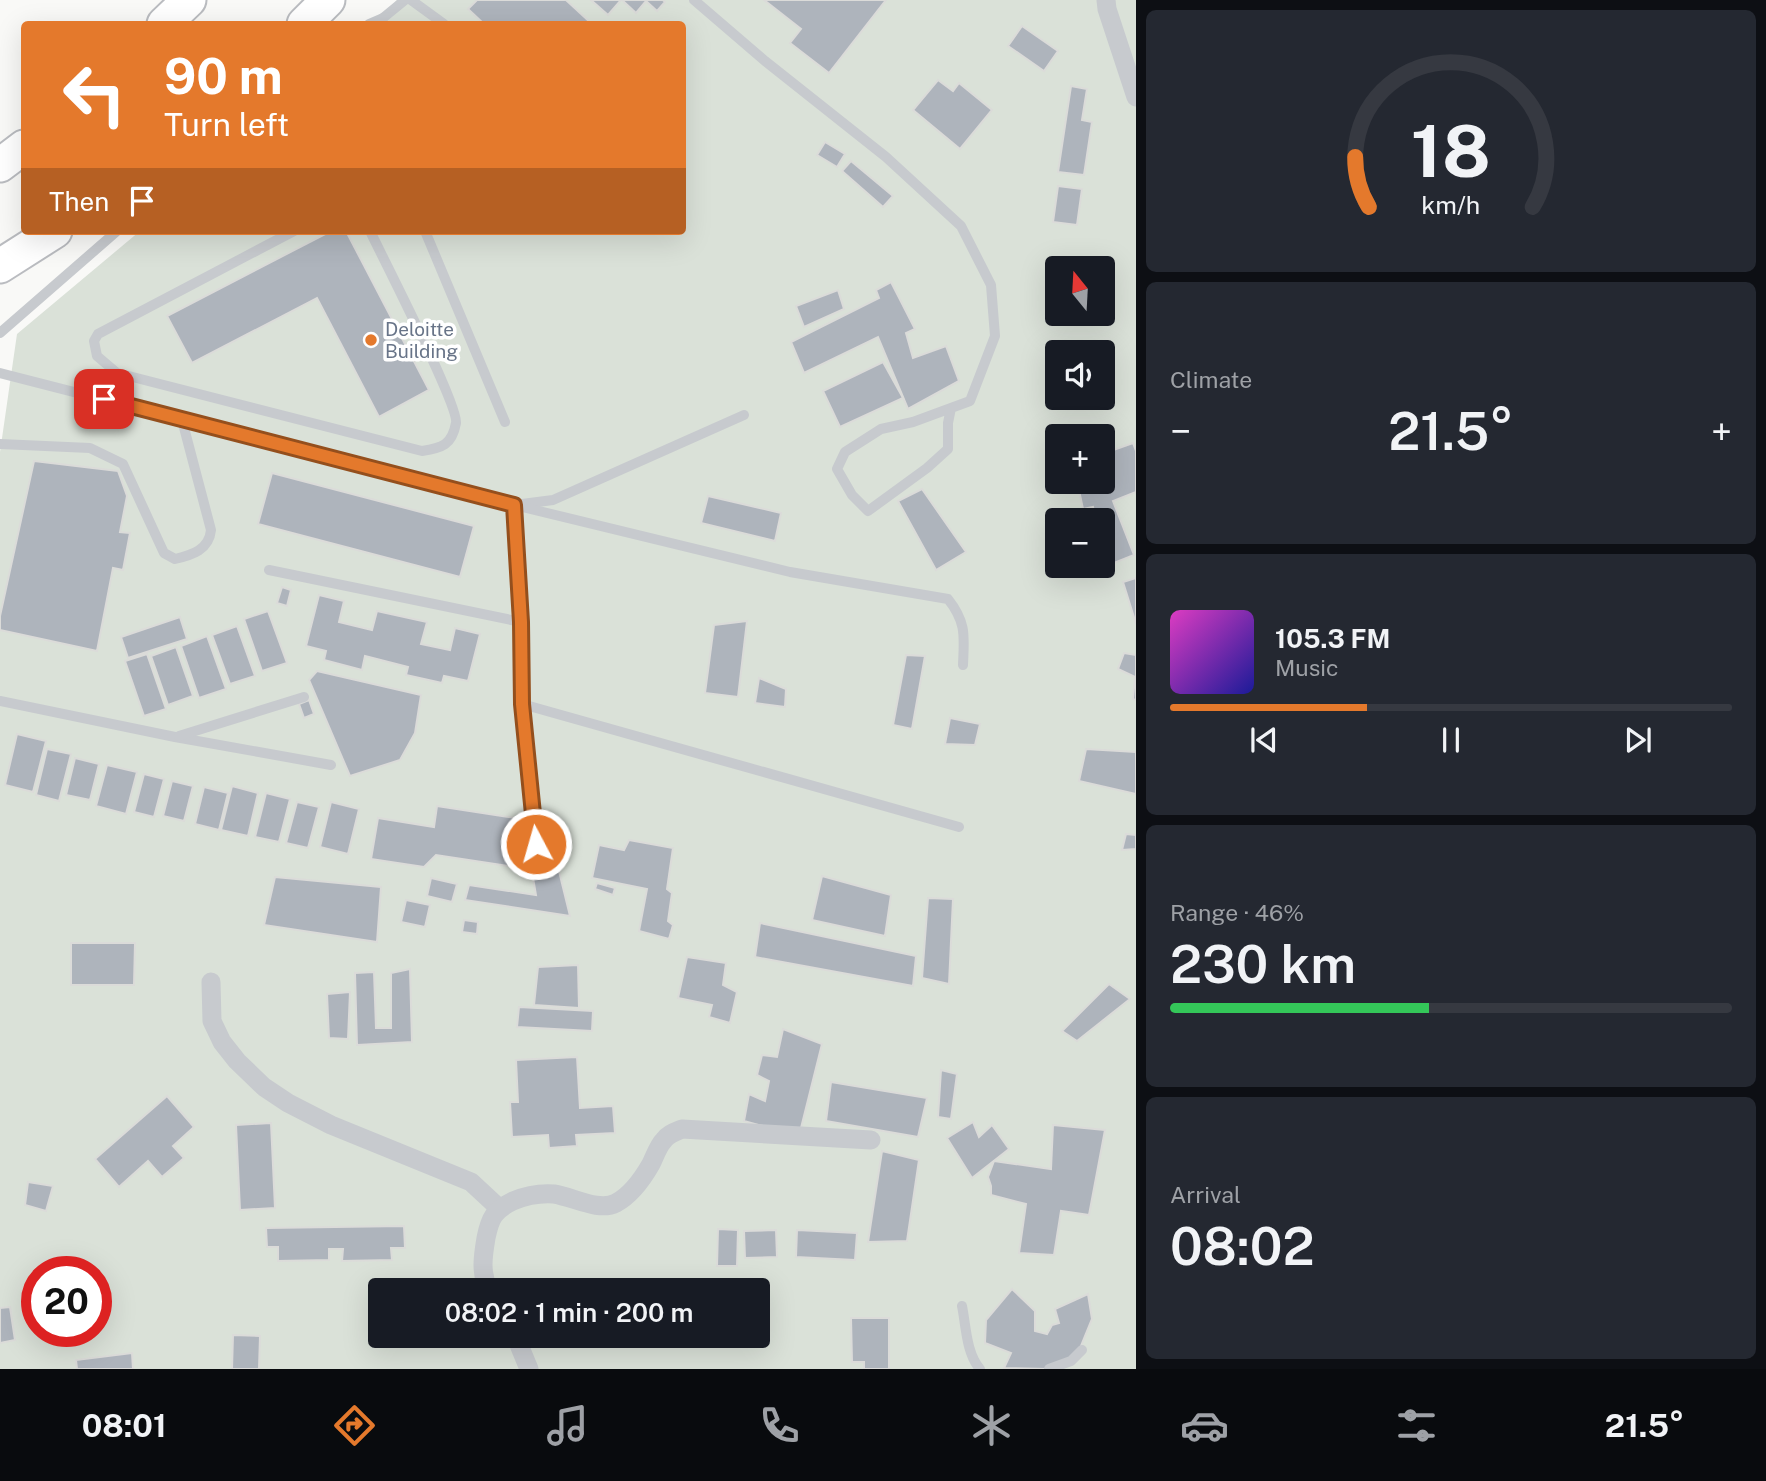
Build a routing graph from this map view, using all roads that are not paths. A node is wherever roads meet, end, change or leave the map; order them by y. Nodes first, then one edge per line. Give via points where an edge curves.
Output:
1 (328, 0) edge
2 (405, 0) edge
3 (411, 0) edge
4 (694, 0) edge
5 (1106, 0) edge
6 (307, 21) edge
7 (383, 21) edge
8 (440, 21) edge
9 (1136, 97) edge
10 (21, 149) edge
11 (0, 165) edge
12 (49, 235) edge
13 (112, 235) edge
14 (286, 235) edge
15 (372, 235) edge
16 (427, 235) edge
17 (0, 265) edge
18 (0, 333) edge
19 (0, 373) edge
20 (951, 408) junction
21 (744, 415) dead end
22 (182, 419) junction
23 (505, 422) dead end
24 (0, 444) edge
25 (514, 505) junction
26 (269, 570) dead end
27 (521, 622) junction
28 (963, 665) dead end
29 (304, 697) dead end
30 (0, 701) edge
31 (522, 704) junction
32 (175, 737) junction
33 (331, 765) dead end
34 (959, 827) dead end
35 (536, 844) dead end
36 (211, 982) dead end
37 (871, 1140) dead end
38 (499, 1208) junction
39 (485, 1278) edge
40 (962, 1306) dead end
41 (520, 1348) edge
42 (1082, 1350) dead end
43 (529, 1369) edge
44 (980, 1369) edge
45 (1049, 1369) edge

1 - 6 highway
2 - 7 lane
3 - 8 lane
4 - 20 lane via 887,158 961,226 991,285 995,336 970,401
5 - 9 street
10 - 11 highway
12 - 17 highway
13 - 18 lane
14 - 15 lane via 98,334 94,341 97,356 117,373 422,452 440,448 451,439 457,420
16 - 23 lane
19 - 22 lane
20 - 20 lane via 881,429 845,452 837,469 868,511 948,449
21 - 25 lane via 553,500
22 - 24 lane via 211,530 210,540 201,550 174,559 164,553 123,464 90,448
22 - 25 lane
25 - 27 lane
25 - 28 lane via 790,572 948,599 964,626
26 - 27 lane
27 - 31 lane
29 - 32 lane
30 - 32 lane
31 - 34 lane
31 - 35 lane
32 - 33 lane
36 - 38 street via 212,1021 222,1042 264,1087 331,1125 471,1182
37 - 38 street via 682,1129 663,1140 631,1193 614,1205 601,1207 552,1194 525,1196
38 - 39 street via 490,1223 482,1262
40 - 44 lane via 970,1349
41 - 43 street
42 - 45 lane via 1071,1361

